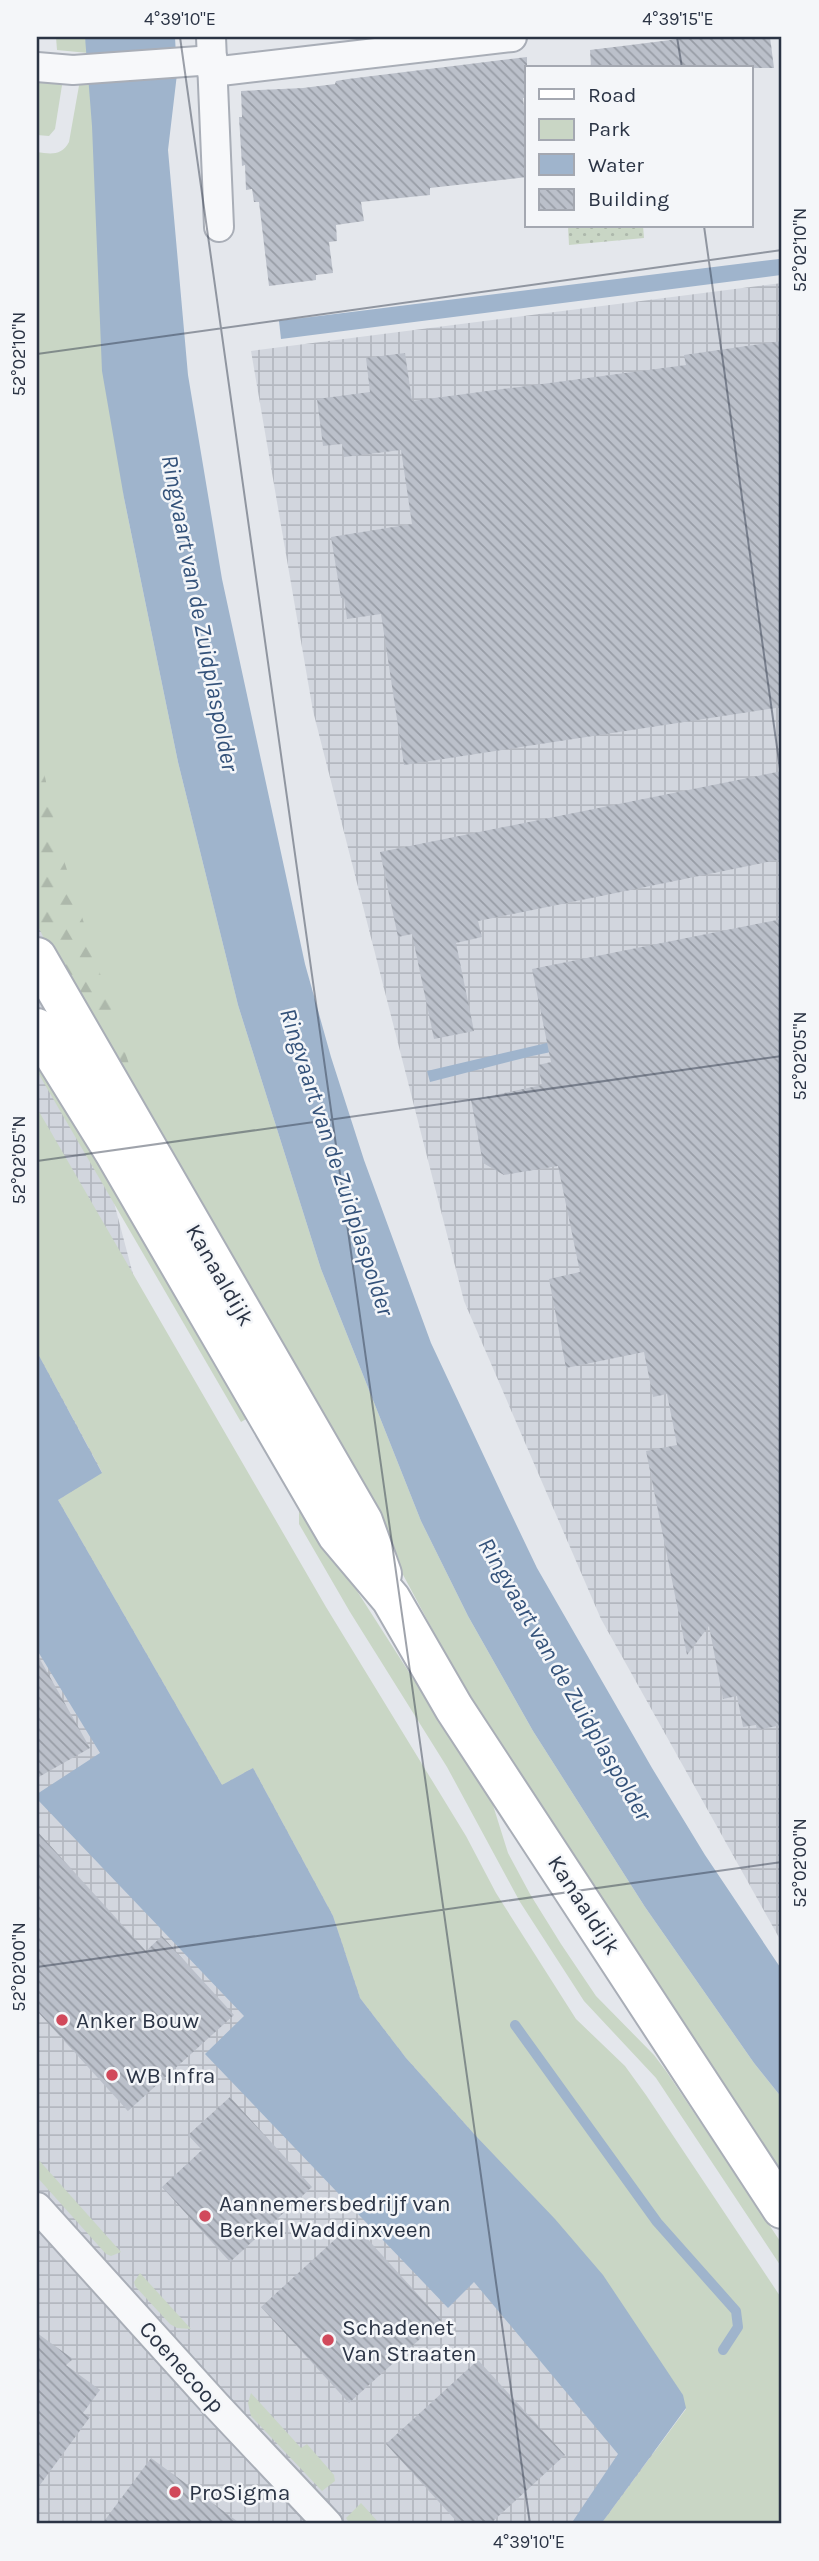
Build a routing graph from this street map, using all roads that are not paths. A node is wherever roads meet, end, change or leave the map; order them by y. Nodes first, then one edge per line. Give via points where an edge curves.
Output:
1 (512, 37) edge
2 (212, 56) edge
3 (37, 68) edge
4 (219, 227) dead end
5 (37, 957) edge
6 (37, 1028) edge
7 (391, 1599) junction
8 (37, 2207) edge
9 (782, 2209) edge
10 (328, 2524) edge

1 - 2 street
2 - 3 street via 176,64
2 - 4 street
5 - 7 main road, Kanaaldijk via 363,1521
6 - 7 main road, Kanaaldijk via 337,1535
7 - 9 main road, Kanaaldijk via 454,1708
8 - 10 street, Coenecoop

